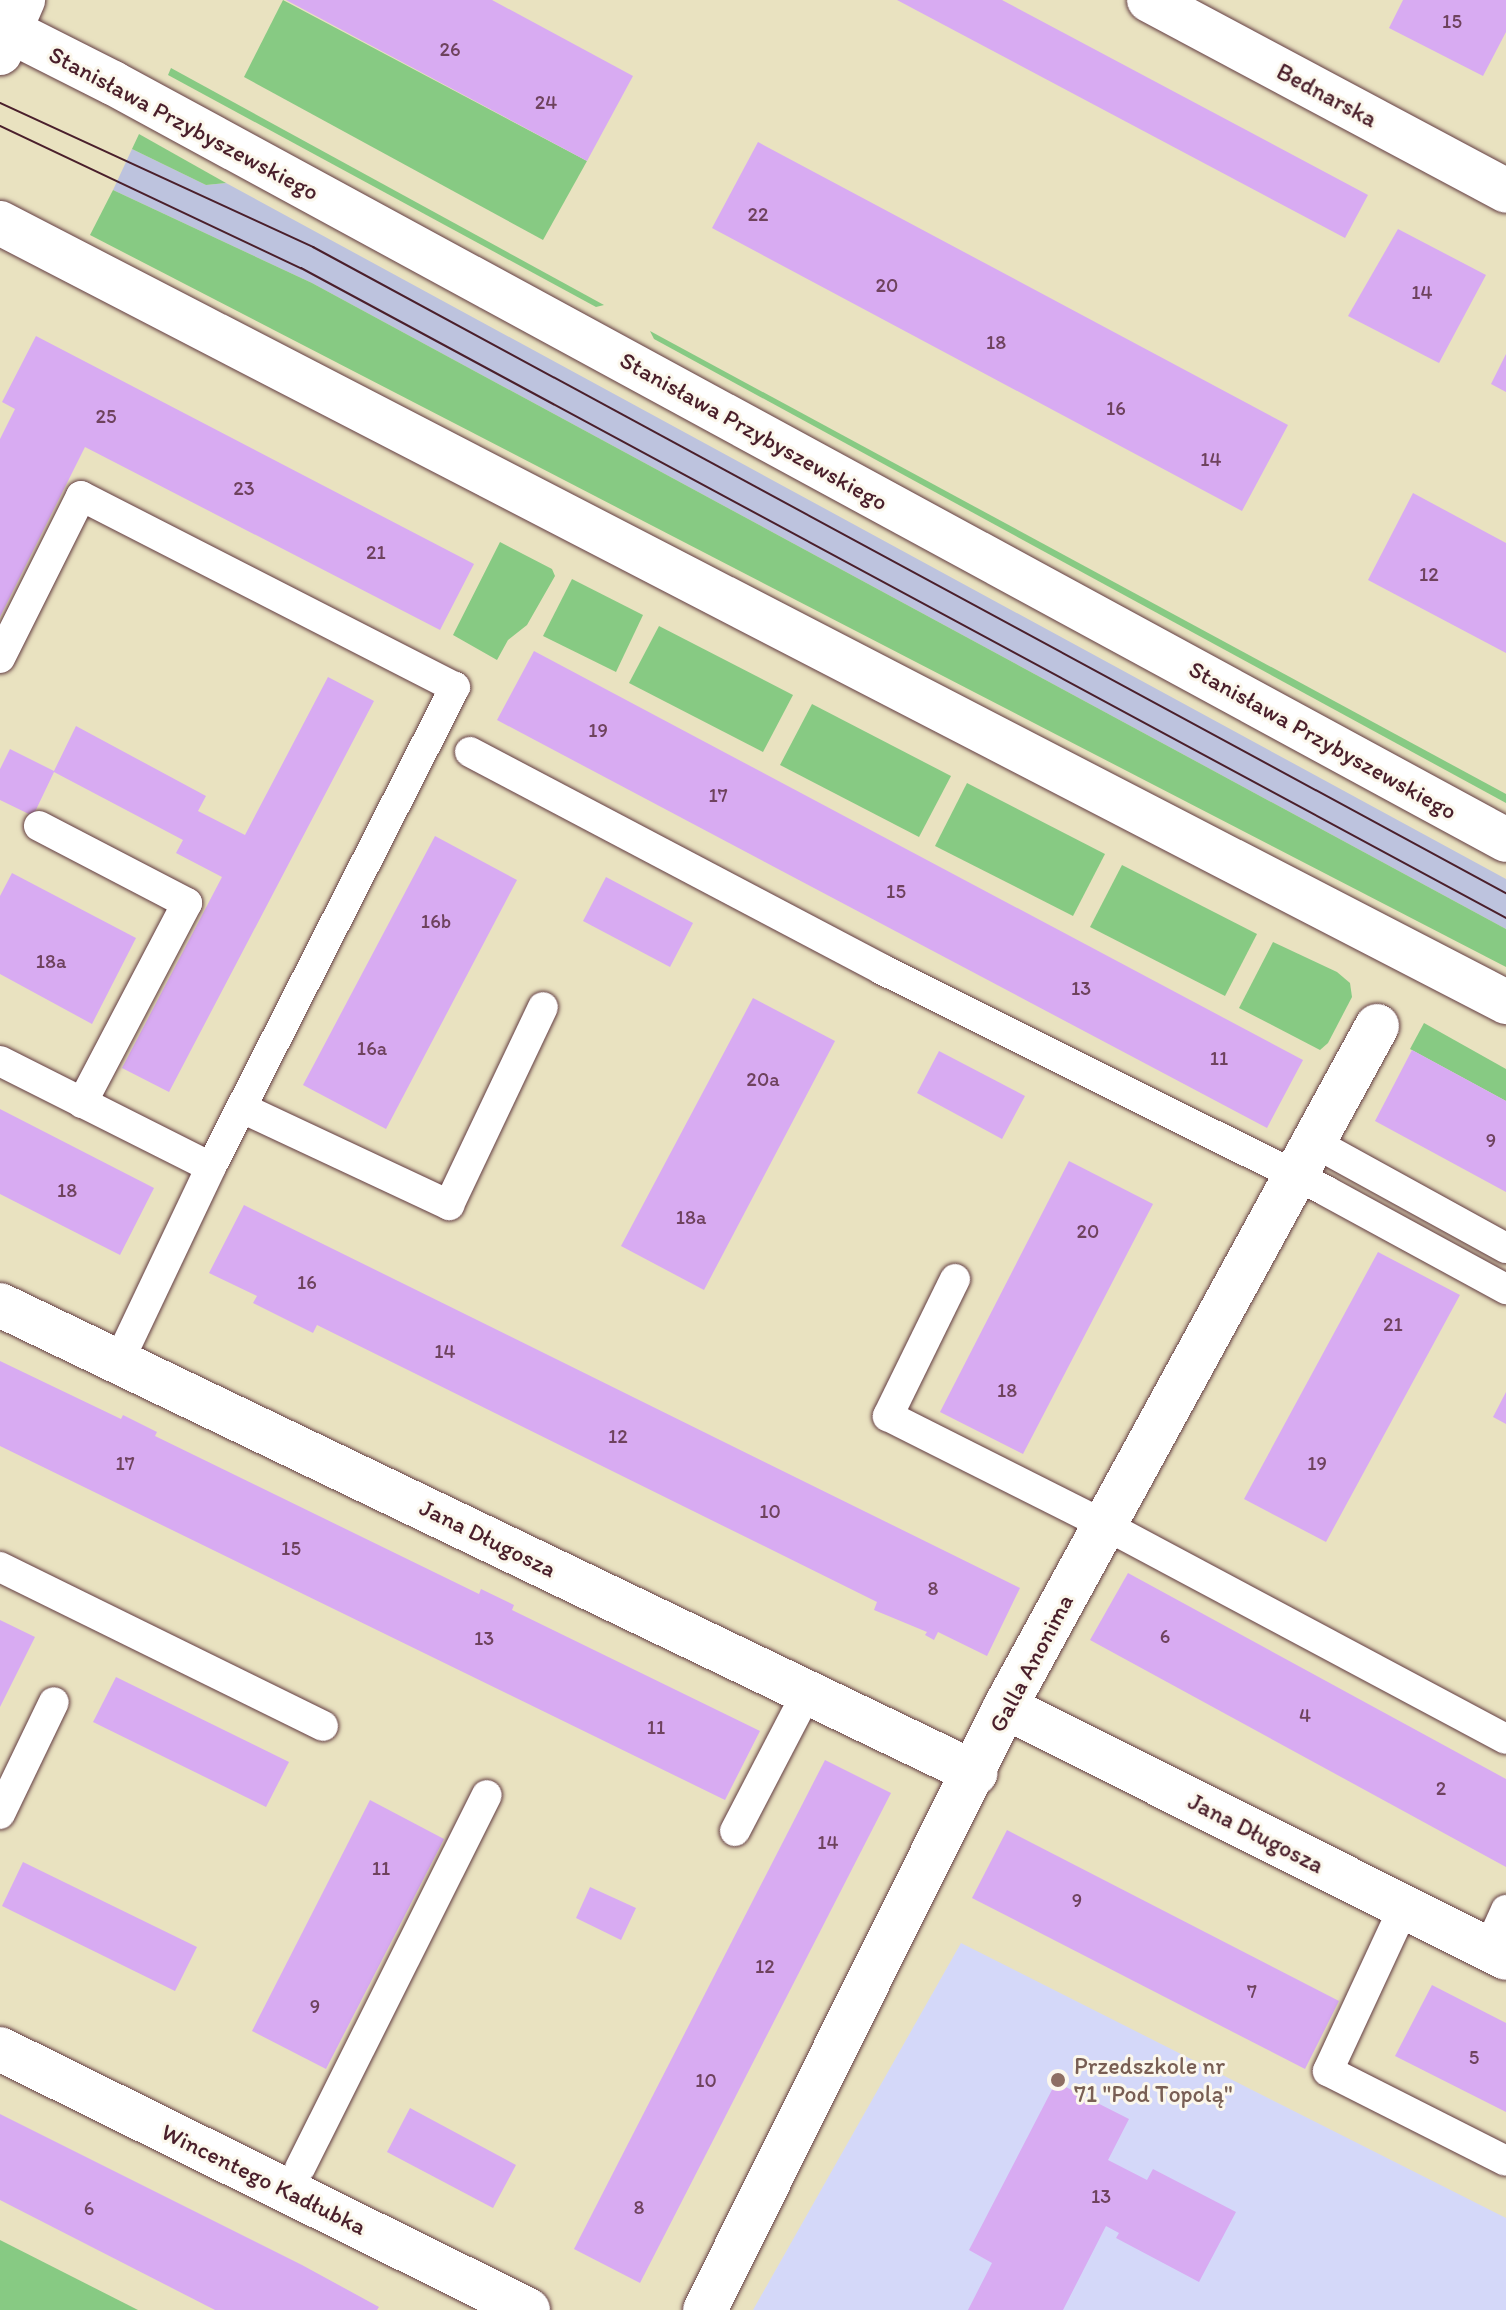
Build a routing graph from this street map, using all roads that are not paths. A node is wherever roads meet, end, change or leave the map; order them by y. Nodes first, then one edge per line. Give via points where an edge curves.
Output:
1 (1149, 0) edge
2 (8, 28) edge
3 (1506, 191) edge
4 (0, 223) edge
5 (0, 658) edge
6 (470, 752) dead end
7 (39, 826) dead end
8 (1506, 840) edge
9 (1506, 1002) edge
10 (543, 1007) dead end
11 (1377, 1026) dead end
12 (0, 1061) edge
13 (82, 1103) junction
14 (242, 1108) junction
15 (1306, 1160) junction
16 (211, 1167) junction
17 (1506, 1248) edge
18 (955, 1279) dead end
19 (1506, 1289) edge
20 (0, 1305) edge
21 (119, 1361) junction
22 (1107, 1526) junction
23 (0, 1567) edge
24 (808, 1691) junction
25 (54, 1702) dead end
26 (1005, 1707) junction
27 (323, 1726) dead end
28 (1506, 1739) edge
29 (975, 1773) junction
30 (487, 1795) dead end
31 (0, 1814) edge
32 (735, 1831) dead end
33 (1404, 1907) junction
34 (1506, 1910) edge
35 (1497, 1954) edge
36 (0, 2049) edge
37 (1506, 2161) edge
38 (300, 2168) dead end
39 (528, 2310) edge
40 (705, 2310) edge

1 - 3 street, Bednarska
2 - 8 street, Stanisława Przybyszewskiego
4 - 9 street
5 - 14 lane via 81,496 455,687
6 - 15 lane via 881,969
7 - 13 lane via 187,903
10 - 14 lane via 449,1205
11 - 15 street, Galla Anonima
12 - 13 lane
13 - 16 lane
14 - 16 lane
15 - 17 lane
15 - 19 lane
15 - 22 street, Galla Anonima
16 - 21 lane
18 - 22 lane via 888,1416
20 - 21 street, Jana Długosza
21 - 24 street, Jana Długosza
22 - 26 street, Galla Anonima
22 - 28 lane
23 - 27 lane
24 - 29 street, Jana Długosza
24 - 32 lane
25 - 31 lane
26 - 29 street, Galla Anonima
26 - 33 street, Jana Długosza
29 - 40 street, Galla Anonima
30 - 38 lane
33 - 35 street, Jana Długosza
33 - 37 lane via 1328,2071
34 - 35 lane
36 - 39 street, Wincentego Kadłubka

